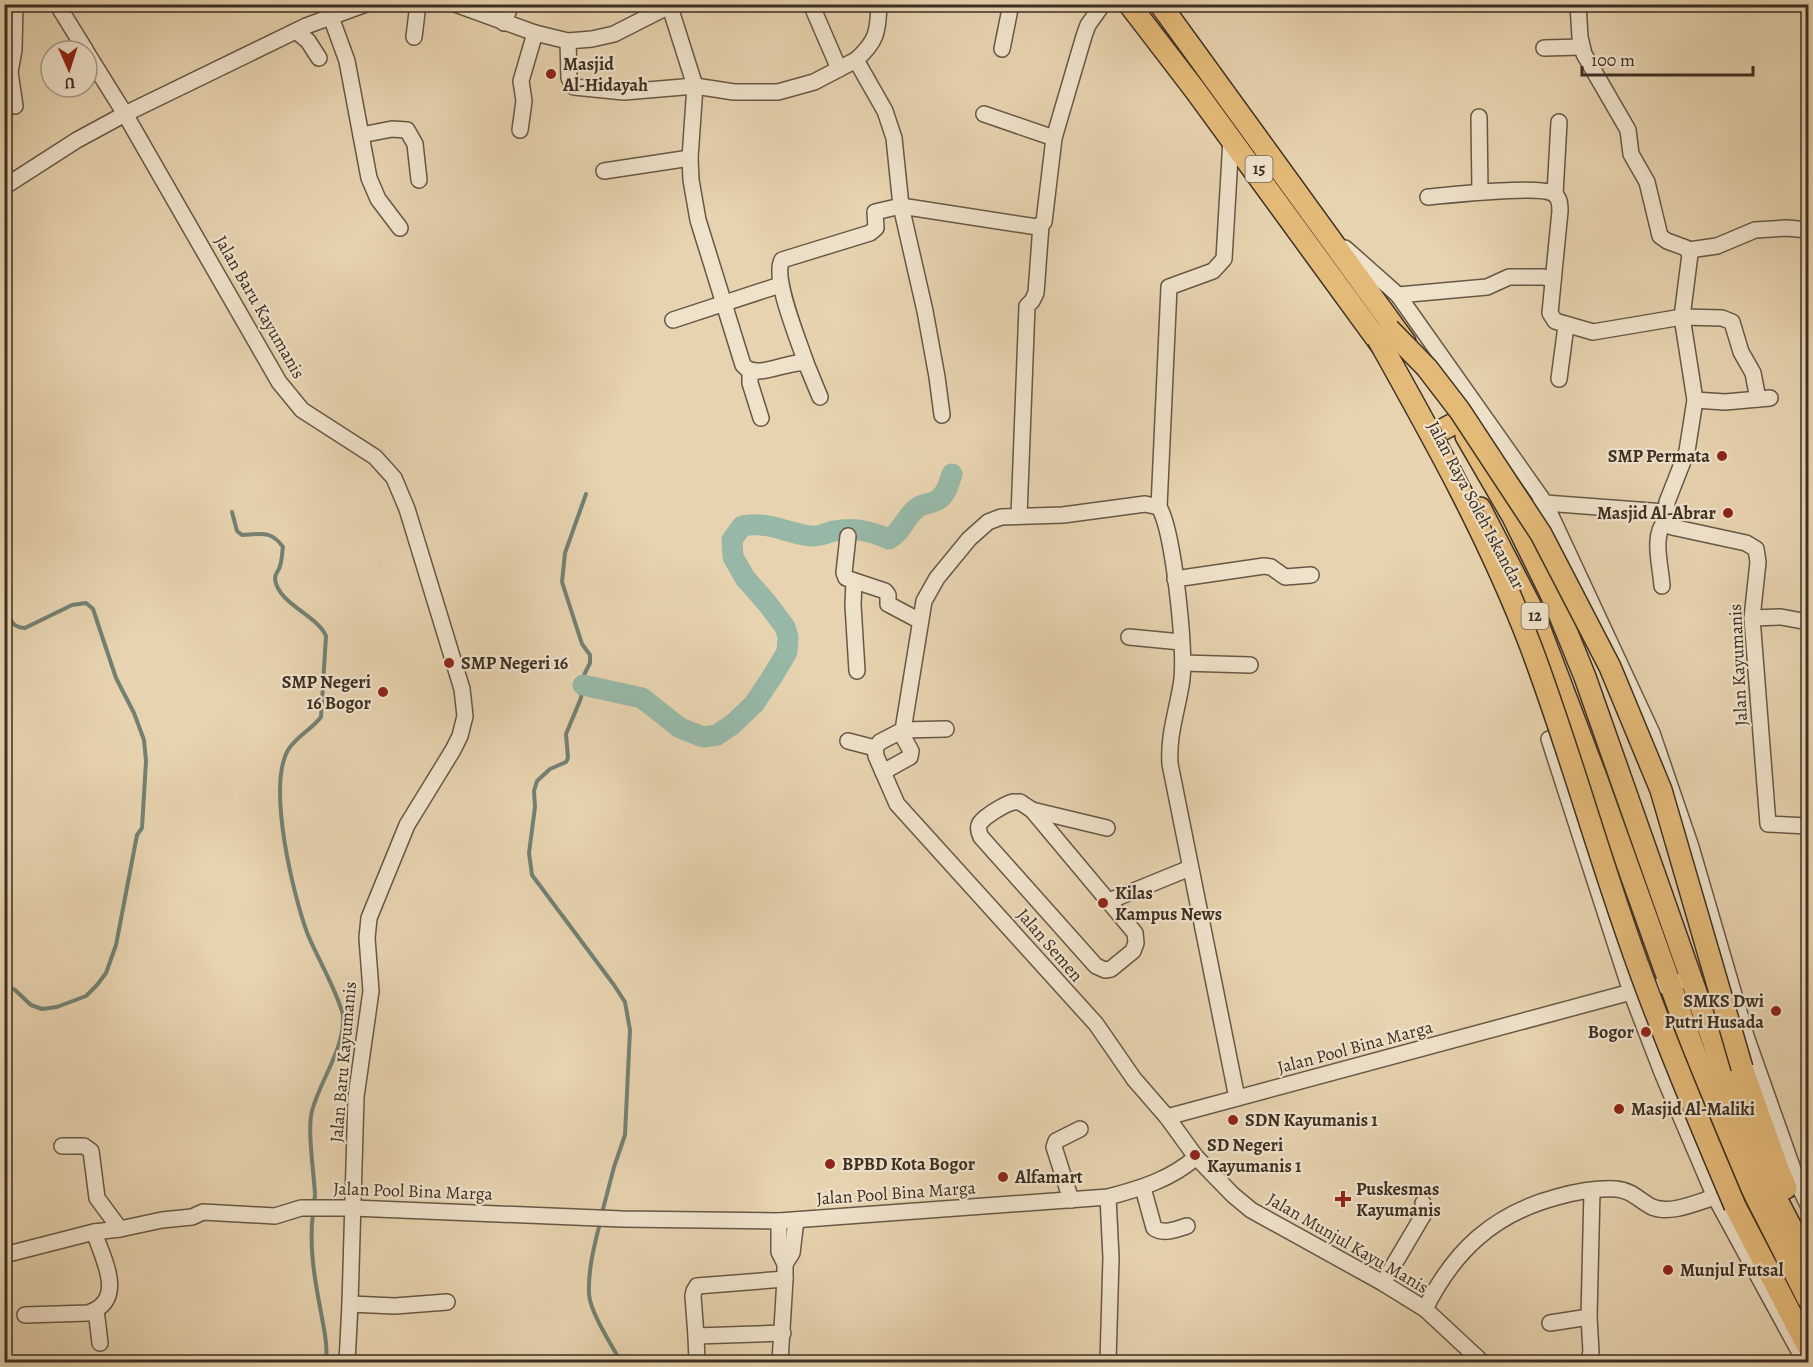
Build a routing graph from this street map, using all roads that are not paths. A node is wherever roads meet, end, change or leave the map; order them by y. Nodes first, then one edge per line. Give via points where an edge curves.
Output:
1 (15, 4) edge
2 (57, 4) edge
3 (366, 4) edge
4 (418, 4) edge
5 (455, 4) edge
6 (511, 4) edge
7 (811, 4) edge
8 (879, 4) edge
9 (1011, 4) edge
10 (1103, 4) edge
11 (1129, 4) edge
12 (1135, 4) edge
13 (1150, 4) edge
14 (1161, 4) edge
15 (1578, 4) edge
16 (672, 6) edge
17 (331, 17) junction
18 (504, 23) junction
19 (296, 31) junction
20 (535, 33) junction
21 (414, 37) dead end
22 (78, 39) edge
23 (568, 41) junction
24 (1581, 46) junction
25 (1544, 48) dead end
26 (1002, 49) dead end
27 (319, 58) dead end
28 (856, 60) junction
29 (839, 69) junction
30 (99, 73) edge
31 (695, 86) junction
32 (15, 106) dead end
33 (125, 114) junction
34 (984, 114) dead end
35 (1479, 117) dead end
36 (1559, 122) dead end
37 (520, 130) dead end
38 (362, 135) junction
39 (1054, 138) junction
40 (1232, 139) junction
41 (690, 158) junction
42 (604, 171) dead end
43 (419, 180) dead end
44 (4, 187) edge
45 (1480, 192) junction
46 (1555, 194) junction
47 (1428, 197) dead end
48 (901, 206) junction
49 (1041, 225) junction
50 (400, 228) dead end
51 (1809, 230) edge
52 (1329, 235) junction
53 (1689, 250) junction
54 (1553, 280) junction
55 (780, 285) junction
56 (1398, 295) junction
57 (723, 303) junction
58 (1682, 317) junction
59 (673, 320) dead end
60 (1566, 326) junction
61 (1383, 334) junction
62 (806, 363) junction
63 (750, 371) junction
64 (1559, 379) dead end
65 (820, 397) dead end
66 (1695, 400) junction
67 (942, 415) dead end
68 (761, 417) dead end
69 (1457, 422) junction
70 (1438, 432) junction
71 (1545, 503) junction
72 (1159, 507) junction
73 (1018, 516) junction
74 (1666, 516) junction
75 (1514, 517) junction
76 (848, 536) dead end
77 (1311, 575) dead end
78 (1175, 579) junction
79 (854, 581) junction
80 (1662, 586) dead end
81 (1752, 618) junction
82 (920, 621) junction
83 (1809, 622) edge
84 (1128, 638) dead end
85 (1181, 642) junction
86 (1183, 663) junction
87 (1250, 665) dead end
88 (857, 670) dead end
89 (946, 729) dead end
90 (902, 731) junction
91 (1579, 734) junction
92 (848, 741) dead end
93 (875, 748) junction
94 (883, 772) junction
95 (1032, 810) junction
96 (1809, 826) edge
97 (1107, 828) dead end
98 (1190, 868) junction
99 (1108, 901) junction
100 (1691, 979) junction
101 (1669, 984) junction
102 (1631, 992) junction
103 (1237, 1098) junction
104 (1167, 1117) junction
105 (1080, 1129) dead end
106 (62, 1146) dead end
107 (1196, 1157) junction
108 (1804, 1186) edge
109 (1143, 1188) junction
110 (1592, 1191) junction
111 (1108, 1197) junction
112 (1715, 1197) junction
113 (1071, 1200) junction
114 (1423, 1203) dead end
115 (1809, 1205) edge
116 (345, 1208) junction
117 (796, 1220) junction
118 (779, 1221) junction
119 (1187, 1226) dead end
120 (120, 1229) junction
121 (94, 1232) junction
122 (1809, 1237) edge
123 (4, 1255) edge
124 (1809, 1260) edge
125 (785, 1271) junction
126 (1383, 1283) junction
127 (1809, 1299) edge
128 (447, 1302) dead end
129 (350, 1304) junction
130 (1425, 1309) junction
131 (96, 1310) junction
132 (25, 1315) dead end
133 (1589, 1317) junction
134 (1550, 1323) dead end
135 (783, 1333) junction
136 (696, 1336) junction
137 (100, 1343) dead end
138 (1809, 1347) edge
139 (347, 1362) edge
140 (697, 1362) edge
141 (780, 1362) edge
142 (1108, 1362) edge
143 (1482, 1362) edge
144 (1588, 1362) edge
145 (1805, 1362) edge

1 - 32 street via 10,62
2 - 22 street, Jalan Baru Kayumanis
3 - 17 street
4 - 21 street
5 - 18 street
6 - 18 street
7 - 29 street
8 - 28 street via 874,41
9 - 26 street
10 - 39 street via 1083,36
11 - 40 highway, Jalan Raya Soleh Iskandar / 12
12 - 61 highway, 15
13 - 61 highway, 15
14 - 52 highway, Jalan Raya Soleh Iskandar / 12
15 - 24 street
16 - 23 street via 614,34
16 - 31 street
17 - 19 street
17 - 38 street via 347,61
18 - 20 street
19 - 27 street
19 - 33 street
20 - 23 street
20 - 37 street via 521,81 524,101
23 - 31 street via 569,78 574,87 624,92
24 - 25 street
24 - 53 street via 1628,130 1631,154 1647,182 1660,236
28 - 29 street
28 - 48 street via 890,124
29 - 31 street via 814,82 778,92 734,92
30 - 33 street, Jalan Baru Kayumanis
31 - 41 street
33 - 44 street
33 - 116 street, Jalan Baru Kayumanis via 291,399 315,420 375,457 394,478 462,689 465,716 460,736 407,825 369,918 371,991
34 - 39 street
35 - 45 street
36 - 46 street
38 - 43 street via 407,130 415,144
38 - 50 street via 369,178 378,199
39 - 49 street
40 - 70 highway, Jalan Raya Soleh Iskandar / 12 via 1402,374
40 - 72 street via 1224,259 1213,271 1169,287
41 - 42 street
41 - 57 street via 698,220
45 - 46 street via 1539,190
45 - 47 street
46 - 54 street via 1560,211
48 - 49 street
48 - 55 street via 875,212 876,228 870,233 782,260
48 - 67 street via 925,311
49 - 73 street via 1037,285 1026,306
51 - 53 street via 1761,229 1717,246
52 - 56 street
52 - 69 highway, Jalan Raya Soleh Iskandar / 12
53 - 58 street
54 - 56 street via 1509,277 1487,287
54 - 60 street via 1550,313 1555,321
55 - 57 street
55 - 62 street
56 - 71 street
57 - 59 street
57 - 63 street via 742,365
58 - 60 street via 1593,332
58 - 66 street
58 - 66 street via 1732,322 1741,352 1764,399
60 - 64 street
61 - 122 highway, bridge via 1427,368 1460,411 1541,534 1611,667 1661,790 1742,1068 1778,1169
61 - 138 highway, bridge via 1486,540 1531,647 1642,977 1691,1105 1736,1206
62 - 63 street
62 - 65 street
63 - 68 street
66 - 74 street via 1685,458 1667,501
69 - 70 highway
69 - 75 highway, Jalan Raya Soleh Iskandar / 12
70 - 91 highway, Jalan Raya Soleh Iskandar / 12 via 1533,611
71 - 74 street
71 - 75 street
71 - 108 street via 1652,733 1691,847 1747,1039
72 - 73 street via 1145,504 1063,515
72 - 78 street via 1165,519
73 - 82 street via 994,519 969,539 929,592
74 - 80 street via 1659,538
74 - 81 street, Jalan Kayumanis via 1672,527 1746,543 1756,549
75 - 100 highway, Jalan Raya Soleh Iskandar / 12 via 1585,677
76 - 79 street via 844,575
77 - 78 street via 1285,577 1264,566
78 - 85 street
79 - 82 street via 885,591 888,604
79 - 88 street
81 - 83 street
81 - 96 street, Jalan Kayumanis via 1768,824
82 - 90 street
84 - 85 street
85 - 86 street
86 - 87 street
86 - 98 street via 1169,758
89 - 90 street
90 - 93 street
90 - 94 street via 910,757
91 - 101 highway, Jalan Raya Soleh Iskandar / 12
91 - 102 street via 1549,739
92 - 93 street
93 - 94 street, Jalan Semen
94 - 104 street, Jalan Semen via 897,804 1096,1024 1134,1079
95 - 97 street
95 - 99 street
95 - 99 street via 1020,802 1005,804 980,823 980,833 1096,966 1105,970 1133,951 1136,944 1135,933
98 - 99 street
98 - 103 street
100 - 101 street, Jalan Pool Bina Marga
100 - 124 highway, Jalan Raya Soleh Iskandar / 12 via 1766,1177
101 - 102 street, Jalan Pool Bina Marga
101 - 127 highway, Jalan Raya Soleh Iskandar / 12 via 1751,1187
102 - 103 street, Jalan Pool Bina Marga
102 - 112 street
103 - 104 street, Jalan Pool Bina Marga
104 - 107 street
105 - 113 street via 1054,1143
106 - 120 street via 84,1146 91,1151 97,1198
107 - 109 street, Jalan Pool Bina Marga
107 - 126 street, Jalan Munjul Kayu Manis via 1251,1210
108 - 115 street
109 - 111 street, Jalan Pool Bina Marga
109 - 119 street via 1154,1227 1167,1231
110 - 112 street via 1628,1191 1653,1207 1670,1209
110 - 130 street via 1548,1199 1497,1222 1442,1276
110 - 133 street
111 - 113 street, Jalan Pool Bina Marga
111 - 142 street
112 - 145 street
113 - 117 street, Jalan Pool Bina Marga
114 - 126 street via 1425,1212
116 - 118 street, Jalan Pool Bina Marga
116 - 120 street, Jalan Pool Bina Marga via 301,1208 275,1216 203,1212
116 - 129 street, Jalan Baru Kayumanis
117 - 118 street, Jalan Pool Bina Marga
117 - 125 street
118 - 125 street via 779,1252
120 - 121 street, Jalan Pool Bina Marga
121 - 123 street, Jalan Pool Bina Marga
121 - 131 street via 110,1282 109,1298
125 - 135 street
125 - 136 street via 697,1286 693,1291
126 - 130 street, Jalan Munjul Kayu Manis
128 - 129 street
129 - 139 street, Jalan Baru Kayumanis
130 - 143 street, Jalan Munjul Kayu Manis
131 - 132 street
131 - 137 street
133 - 134 street
133 - 144 street
135 - 136 street
135 - 141 street
136 - 140 street

